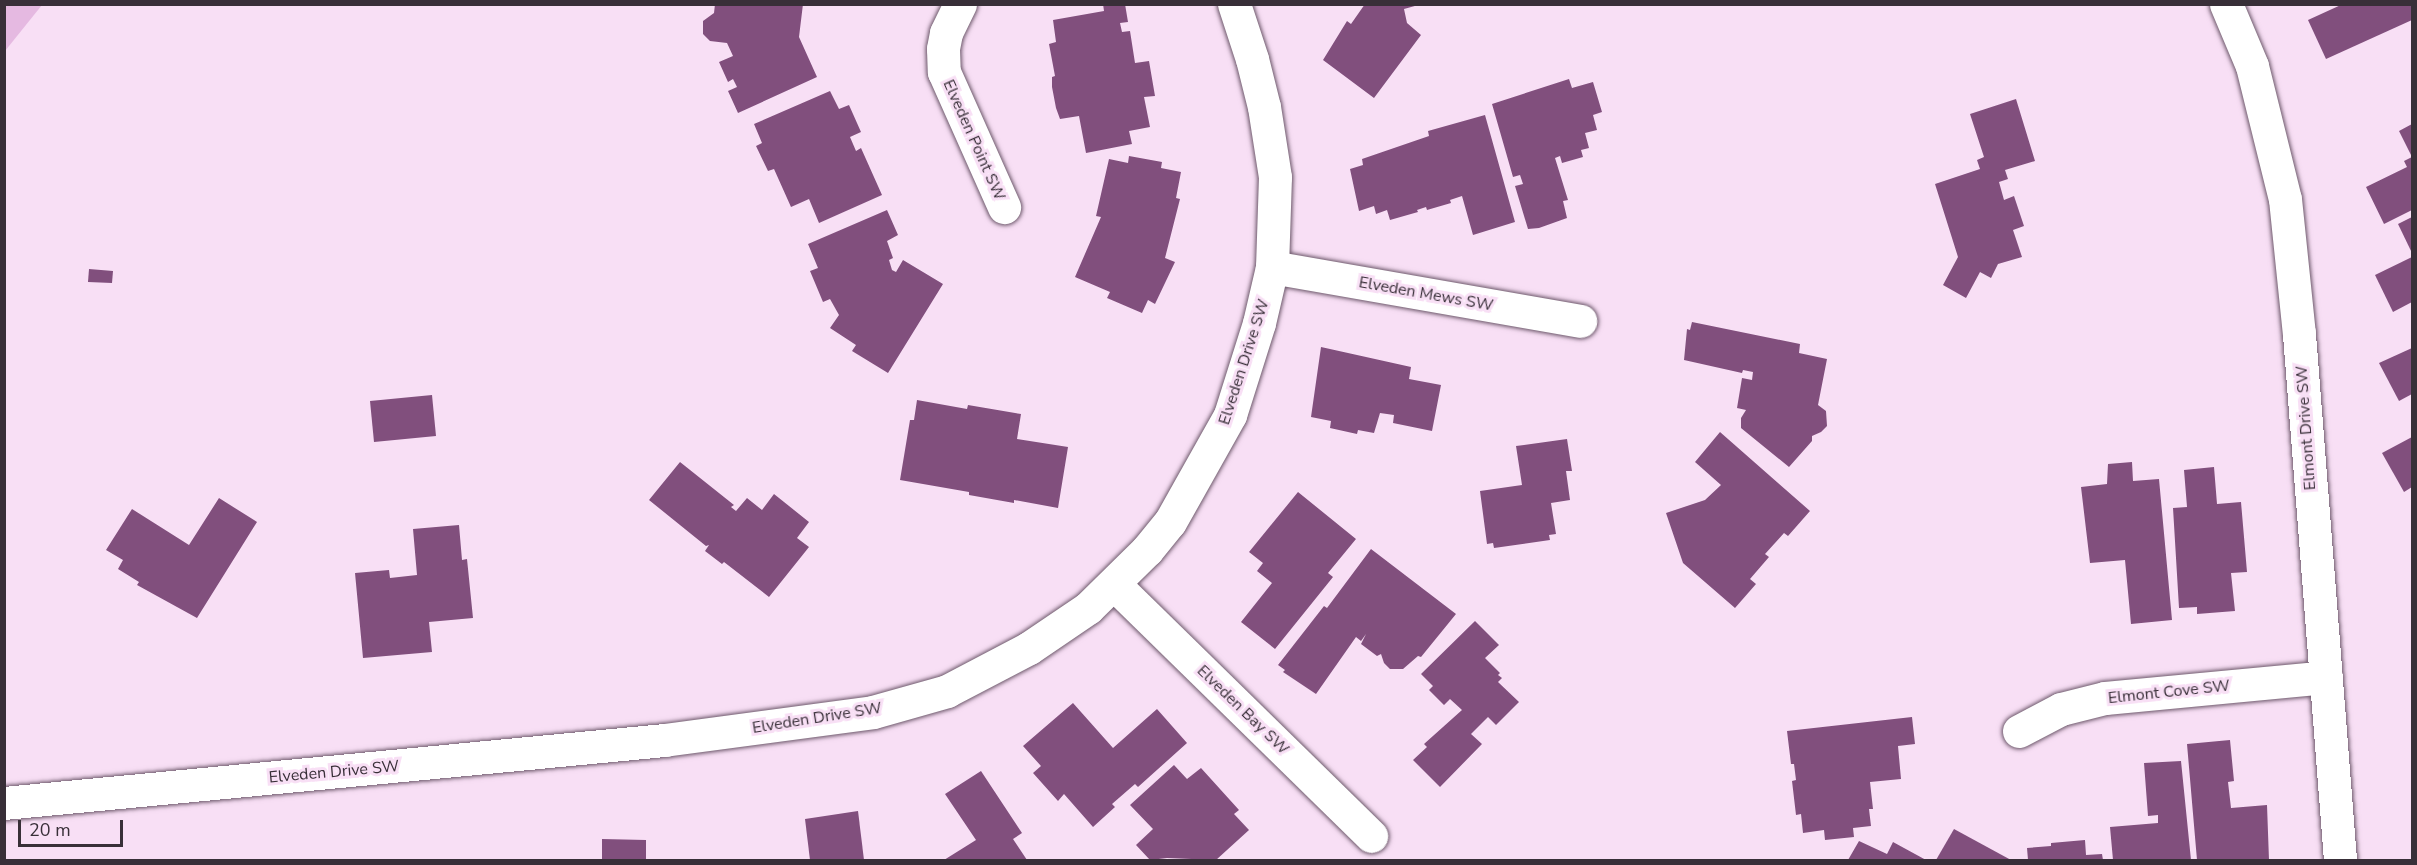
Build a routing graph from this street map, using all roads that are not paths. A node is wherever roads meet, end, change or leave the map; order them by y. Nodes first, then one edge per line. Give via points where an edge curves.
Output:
1 (960, 4) edge
2 (1234, 4) edge
3 (2226, 4) edge
4 (1004, 207) dead end
5 (1272, 267) junction
6 (1580, 321) dead end
7 (1114, 584) junction
8 (2326, 677) junction
9 (2019, 731) dead end
10 (4, 803) edge
11 (1371, 836) dead end
12 (2340, 861) edge

1 - 4 street, Elveden Point SW via 946,33 944,72
2 - 5 street, Elveden Drive SW via 1262,97 1275,177
3 - 8 street, Elmont Drive SW via 2252,66 2285,199
5 - 6 street, Elveden Mews SW
5 - 7 street, Elveden Drive SW via 1230,415 1170,522
7 - 10 street, Elveden Drive SW via 1088,608 984,673 947,691 873,712 664,740
7 - 11 street, Elveden Bay SW
8 - 9 street, Elmont Cove SW via 2105,698 2061,710
8 - 12 street, Elmont Drive SW

